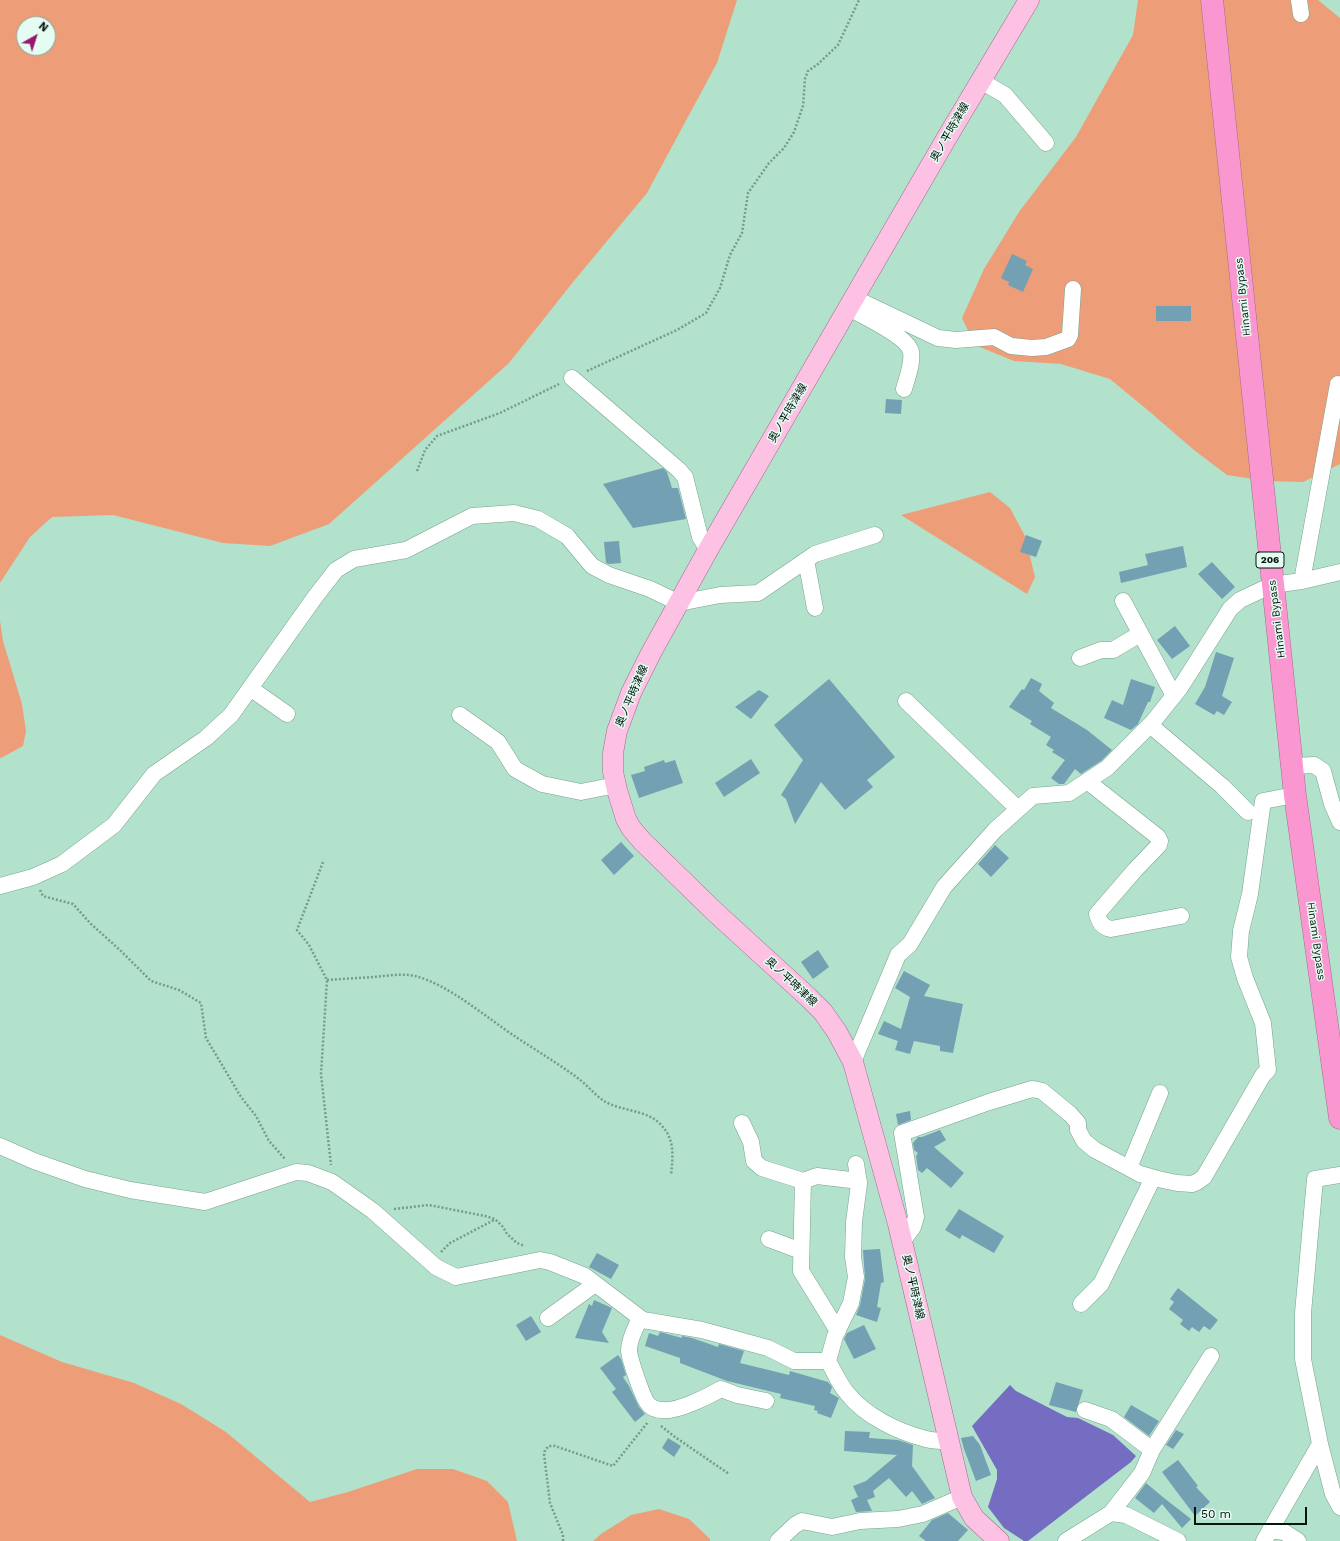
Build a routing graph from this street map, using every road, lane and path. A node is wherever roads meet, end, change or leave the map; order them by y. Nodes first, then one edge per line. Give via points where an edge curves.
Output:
1 (859, 0) edge
2 (1029, 0) edge
3 (1212, 0) edge
4 (981, 81) junction
5 (1046, 143) dead end
6 (1073, 289) dead end
7 (852, 303) junction
8 (572, 378) junction
9 (1338, 384) dead end
10 (904, 389) dead end
11 (417, 471) dead end
12 (875, 535) dead end
13 (708, 550) junction
14 (806, 560) junction
15 (1340, 572) edge
16 (1302, 581) junction
17 (1272, 584) junction
18 (1123, 601) dead end
19 (679, 603) junction
20 (814, 608) dead end
21 (1140, 634) junction
22 (1080, 658) dead end
23 (250, 688) junction
24 (1174, 696) junction
25 (906, 701) dead end
26 (287, 714) dead end
27 (460, 715) dead end
28 (1150, 725) junction
29 (1293, 766) junction
30 (1087, 781) junction
31 (616, 785) junction
32 (1296, 795) junction
33 (1018, 809) junction
34 (1248, 812) dead end
35 (1340, 822) edge
36 (323, 862) dead end
37 (33, 877) junction
38 (0, 886) edge
39 (1181, 916) dead end
40 (327, 980) junction
41 (853, 1062) junction
42 (1160, 1093) dead end
43 (1340, 1118) edge
44 (742, 1122) dead end
45 (0, 1146) edge
46 (856, 1164) dead end
47 (1129, 1168) junction
48 (296, 1172) junction
49 (671, 1175) dead end
50 (1340, 1175) edge
51 (1153, 1178) junction
52 (803, 1181) junction
53 (859, 1181) junction
54 (332, 1182) junction
55 (373, 1211) junction
56 (495, 1219) junction
57 (769, 1239) dead end
58 (902, 1242) junction
59 (801, 1251) junction
60 (540, 1260) junction
61 (430, 1262) junction
62 (595, 1284) junction
63 (1081, 1304) dead end
64 (548, 1318) dead end
65 (640, 1318) junction
66 (838, 1331) junction
67 (1211, 1356) dead end
68 (828, 1361) junction
69 (766, 1401) dead end
70 (1085, 1410) dead end
71 (655, 1414) junction
72 (948, 1441) junction
73 (1320, 1444) junction
74 (1152, 1450) junction
75 (729, 1474) dead end
76 (962, 1497) junction
77 (1340, 1507) edge
78 (1111, 1513) junction
79 (1267, 1536) edge
80 (563, 1541) edge
81 (778, 1541) edge
82 (999, 1541) edge
83 (1066, 1541) edge
84 (1178, 1541) edge
85 (1298, 1541) edge

1 - 8 path via 838,45 808,71 803,106 794,132 748,193 742,233 730,256 720,288 706,313 677,330
2 - 4 main road, 奥ノ平時津線
3 - 17 highway, Hinami Bypass / 206
4 - 5 street via 1005,95
4 - 7 main road, 奥ノ平時津線
6 - 7 street via 1068,339 1032,348 1011,346 994,337 956,340 938,338
7 - 10 street via 905,342 911,352
7 - 13 main road, 奥ノ平時津線
8 - 11 path via 500,412 437,436 425,450
8 - 13 street via 685,477 700,537
9 - 16 street
12 - 14 street via 815,554
13 - 19 main road, 奥ノ平時津線
14 - 19 street via 758,593 720,595
14 - 20 street
15 - 16 street
16 - 17 street
17 - 24 street via 1240,600 1230,609
17 - 29 highway, Hinami Bypass / 206
18 - 21 street
19 - 23 street via 592,566 567,536 538,518 514,513 472,516 406,550 354,559 336,570
19 - 31 main road, 奥ノ平時津線 via 631,693 617,731 613,753
21 - 22 street via 1113,650 1101,650
21 - 24 street
23 - 26 street
23 - 37 street via 231,715 206,738 154,774 114,825 62,864
24 - 28 street
25 - 33 street
27 - 31 street via 498,742 515,768 542,784 581,792
28 - 30 street via 1107,768
28 - 34 street via 1217,781
29 - 32 highway, Hinami Bypass / 206
29 - 35 street via 1314,765 1323,771
30 - 33 street via 1069,793 1033,796
30 - 39 street via 1160,840 1159,845 1097,914 1099,921 1105,928 1111,929
31 - 41 main road, 奥ノ平時津線 via 631,828 642,841 823,1012
32 - 43 highway, Hinami Bypass / 206
32 - 51 street via 1263,800 1250,894 1241,931 1239,957 1263,1023 1268,1070 1204,1177 1192,1184
33 - 41 street via 995,830 944,887 910,944 898,955
36 - 40 path via 297,930 309,945
37 - 38 street
37 - 48 path via 43,896 73,904 151,981 179,990 200,1004 206,1038 269,1141
40 - 49 path via 395,975 429,980 464,1000 580,1079 604,1101 656,1120 671,1142
40 - 54 path via 322,1074
41 - 58 main road, 奥ノ平時津線
42 - 47 street
44 - 52 street via 751,1142 754,1161 762,1168
45 - 48 street via 85,1179 130,1190 205,1202
46 - 53 street
47 - 51 street
47 - 58 street via 1095,1150 1084,1141 1078,1130 1078,1123 1042,1090 1032,1089 989,1102 902,1133 916,1217 913,1227
48 - 54 street via 308,1173
50 - 73 street via 1315,1179 1303,1313 1303,1359
51 - 63 street via 1101,1284
52 - 53 street via 816,1176
52 - 59 street
53 - 66 street via 854,1222 853,1256 856,1277 851,1303
54 - 55 street
55 - 56 path via 429,1205
55 - 61 street
56 - 60 path via 517,1243 534,1250
56 - 61 path via 450,1243
57 - 59 street
58 - 72 main road, 奥ノ平時津線
59 - 66 street via 801,1271
60 - 61 street via 456,1277
60 - 62 street via 585,1276
62 - 64 street
62 - 65 street
65 - 68 street via 702,1330 768,1348 794,1361
65 - 71 street via 629,1351 643,1395
66 - 68 street
67 - 74 street
68 - 72 street via 846,1392 869,1414 898,1429 927,1439
69 - 71 street via 721,1389 686,1405
70 - 74 street via 1111,1419
71 - 75 path via 675,1437
71 - 80 path via 613,1466 555,1446 549,1446 545,1450 550,1503
72 - 76 main road, 奥ノ平時津線
73 - 77 street via 1332,1494
73 - 79 street
74 - 78 street via 1142,1473
76 - 81 street via 922,1514 898,1519 860,1521 832,1527 802,1521
76 - 82 main road, 奥ノ平時津線 via 974,1518
78 - 83 street
78 - 84 street via 1126,1515
79 - 85 street via 1284,1532

